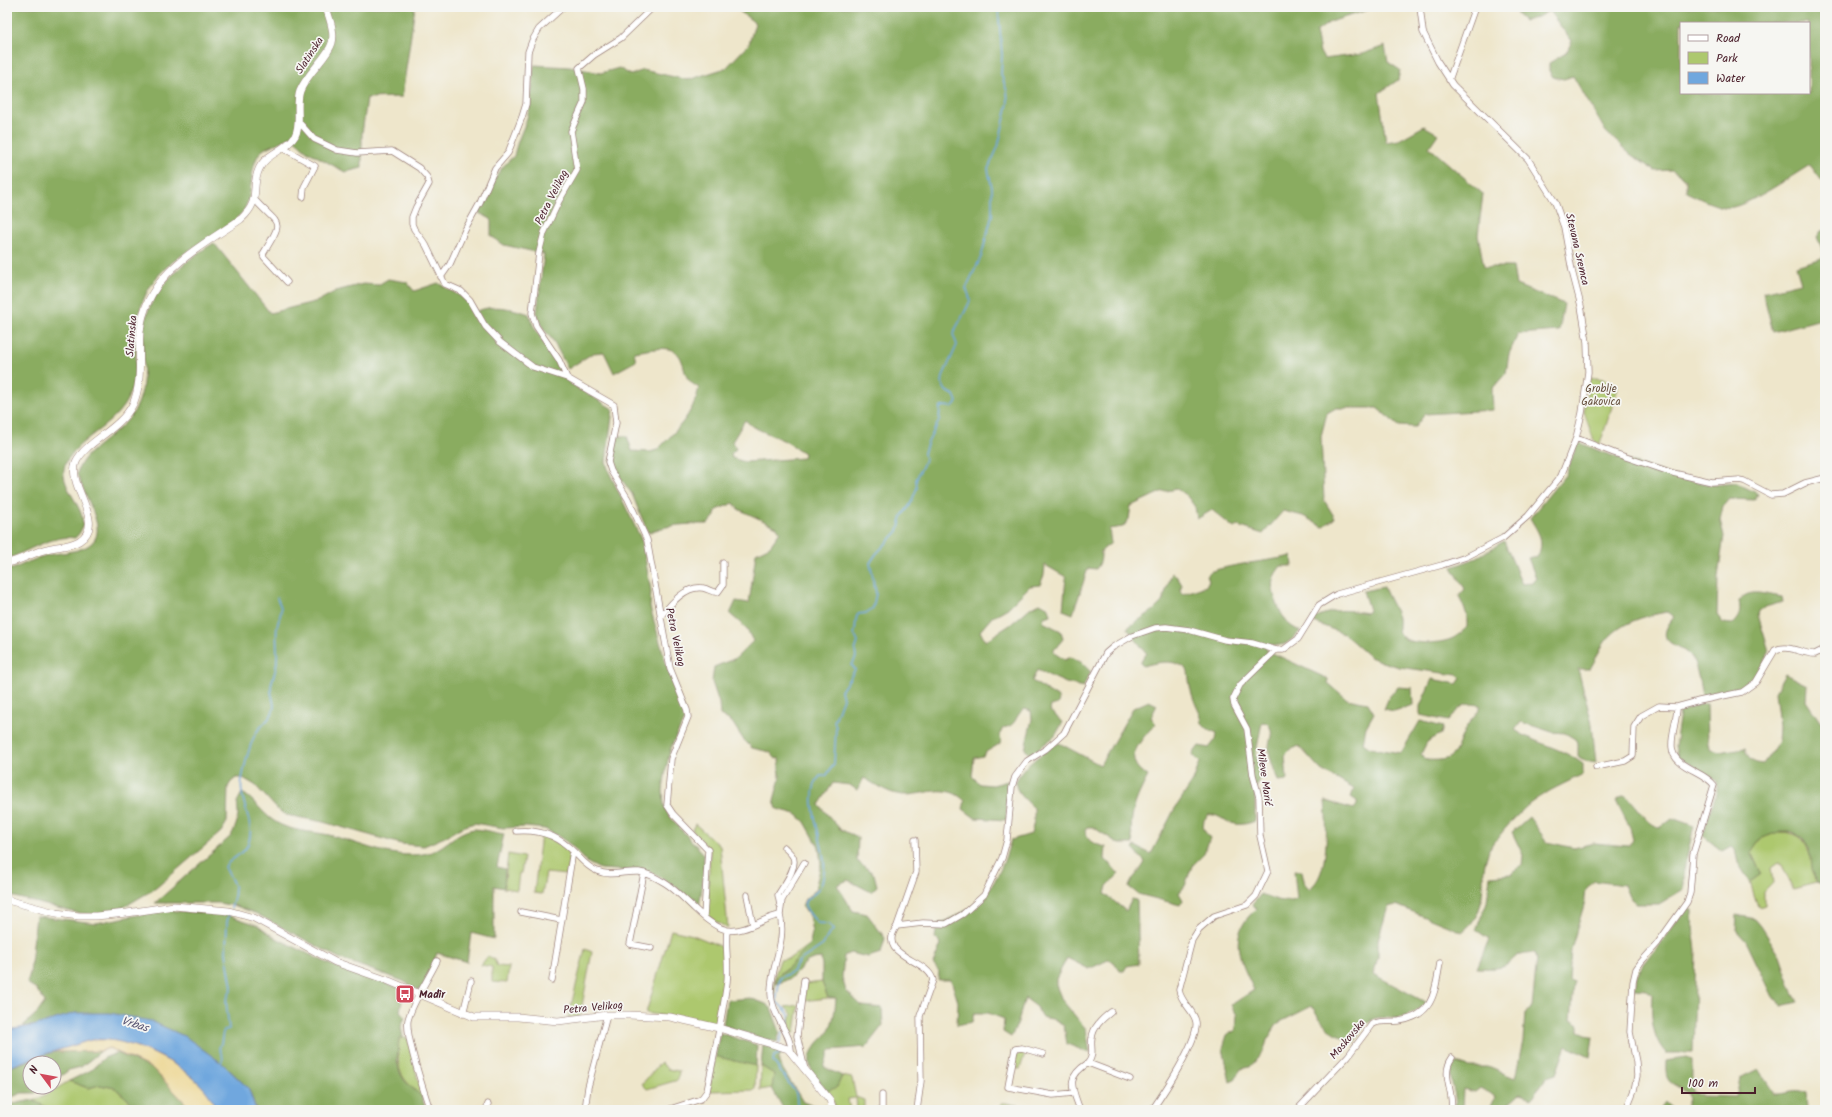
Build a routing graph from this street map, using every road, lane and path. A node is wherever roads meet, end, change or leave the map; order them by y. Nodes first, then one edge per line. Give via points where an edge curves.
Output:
1 (326, 7) edge
2 (563, 7) edge
3 (653, 7) edge
4 (1420, 7) edge
5 (1475, 7) edge
6 (1449, 80) junction
7 (298, 121) junction
8 (283, 148) junction
9 (303, 197) dead end
10 (254, 199) junction
11 (441, 277) junction
12 (287, 282) dead end
13 (567, 378) junction
14 (1576, 438) junction
15 (1825, 478) edge
16 (7, 563) edge
17 (723, 563) dead end
18 (660, 618) junction
19 (1825, 649) edge
20 (1276, 650) junction
21 (1677, 707) junction
22 (1596, 767) dead end
23 (516, 831) dead end
24 (915, 840) dead end
25 (784, 847) dead end
26 (573, 851) junction
27 (804, 863) dead end
28 (644, 873) junction
29 (747, 895) dead end
30 (7, 900) edge
31 (780, 905) junction
32 (521, 912) dead end
33 (780, 915) junction
34 (704, 916) junction
35 (561, 920) junction
36 (753, 925) junction
37 (897, 926) junction
38 (727, 930) junction
39 (650, 948) dead end
40 (437, 961) dead end
41 (1440, 963) dead end
42 (552, 980) dead end
43 (804, 980) dead end
44 (471, 981) dead end
45 (420, 995) junction
46 (1111, 1012) dead end
47 (463, 1014) junction
48 (608, 1015) junction
49 (719, 1028) junction
50 (791, 1051) junction
51 (1043, 1054) dead end
52 (1452, 1058) dead end
53 (1088, 1063) junction
54 (805, 1070) junction
55 (1130, 1079) dead end
56 (1074, 1093) junction
57 (882, 1095) dead end
58 (430, 1110) edge
59 (585, 1110) edge
60 (667, 1110) edge
61 (833, 1110) edge
62 (882, 1110) edge
63 (917, 1110) edge
64 (1080, 1110) edge
65 (1152, 1110) edge
66 (1297, 1110) edge
67 (1451, 1110) edge
68 (1626, 1110) edge

1 - 7 street, Slatinska via 333,32 332,43 308,75 300,91 297,101
2 - 11 street via 532,41 528,52 526,104 522,117 508,153 495,168 450,264
3 - 13 street, Petra Velikog via 621,38 579,68 584,102 571,131 577,170 559,200 544,233 532,313 536,326 559,360
4 - 6 street, Stevana Sremca via 1423,32
5 - 6 street
6 - 14 street, Stevana Sremca via 1528,159 1555,202 1564,227 1587,342 1588,372
7 - 8 street, Slatinska via 295,136
7 - 11 street, Petra Velikog via 314,138 337,150 357,153 392,151 423,172 429,184 416,207 412,224 426,245
8 - 9 street via 314,166 304,187
8 - 10 street, Slatinska via 267,157 259,168
10 - 12 street via 276,220 278,226 274,238 263,254
10 - 16 street, Slatinska via 252,206 241,219 186,255 167,273 149,301 140,332 139,376 133,403 120,422 81,454 74,467 77,488 89,517 86,533 80,540 70,544
11 - 13 street, Petra Velikog via 446,284 461,291 470,300 485,326 500,342 533,367
13 - 18 street, Petra Velikog via 614,405 616,423 608,462 647,540
14 - 15 street via 1680,474 1712,482 1744,481 1771,495 1783,494 1805,483
14 - 20 street, Stevana Sremca via 1561,476 1528,516 1503,538 1466,557 1337,594 1319,605 1291,646
17 - 18 street via 723,585 718,592 703,588 689,590 672,603
18 - 34 street, Petra Velikog via 670,668 688,717 671,759 667,805 708,850
19 - 21 street via 1808,654 1787,647 1780,648 1775,650 1756,682 1742,692
20 - 37 street via 1252,642 1226,640 1166,627 1132,636 1113,647 1106,653 1064,733 1028,761 1015,777 1007,840 1000,864 984,895 963,914 946,924
20 - 65 street, Mileve Marić via 1240,685 1233,699 1247,729 1253,775 1259,797 1260,836 1268,870 1256,896 1247,905 1208,920 1192,940 1179,990 1180,996 1194,1016 1196,1028 1180,1066
21 - 22 street via 1659,706 1641,716 1634,727 1633,756 1625,761
21 - 68 street via 1672,753 1676,759 1707,777 1714,785 1693,854 1687,902 1636,969 1632,982 1630,1032 1637,1076
23 - 26 street via 532,830 545,833
24 - 37 street via 916,872
25 - 31 street, Petra Velikog via 793,856 794,862 778,895
26 - 28 street via 590,868 602,873
26 - 35 street
27 - 31 street
28 - 34 street via 675,889
28 - 39 street via 630,944
29 - 36 street
30 - 45 street, Petra Velikog via 50,912 78,916 127,913 174,906 231,912 254,918 335,962
31 - 33 street, Petra Velikog
32 - 35 street
33 - 36 street
33 - 50 street, Petra Velikog via 782,937 773,971 771,995 774,1011 790,1041
34 - 38 street via 713,924
35 - 42 street
36 - 38 street
37 - 63 street via 892,933 894,946 903,956 926,969 933,980 920,1016 921,1081
38 - 49 street via 727,981
40 - 45 street
41 - 66 street, Moskovska via 1434,996 1428,1006 1406,1020 1378,1021 1372,1024 1348,1056
43 - 54 street via 798,1036
44 - 47 street
45 - 47 street, Petra Velikog
45 - 58 street via 410,1014 408,1026
46 - 53 street via 1101,1020 1094,1031 1092,1057
47 - 48 street, Petra Velikog via 474,1017 518,1017 558,1021
48 - 49 street, Petra Velikog via 670,1017
48 - 59 street via 588,1087
49 - 50 street, Petra Velikog via 779,1045
49 - 60 street via 705,1097
50 - 54 street, Petra Velikog
51 - 56 street via 1022,1048 1015,1049 1008,1087 1053,1095
52 - 67 street via 1448,1063 1447,1078 1453,1101
53 - 55 street
53 - 56 street via 1073,1076
54 - 61 street, Petra Velikog via 830,1100
56 - 64 street
57 - 62 street

